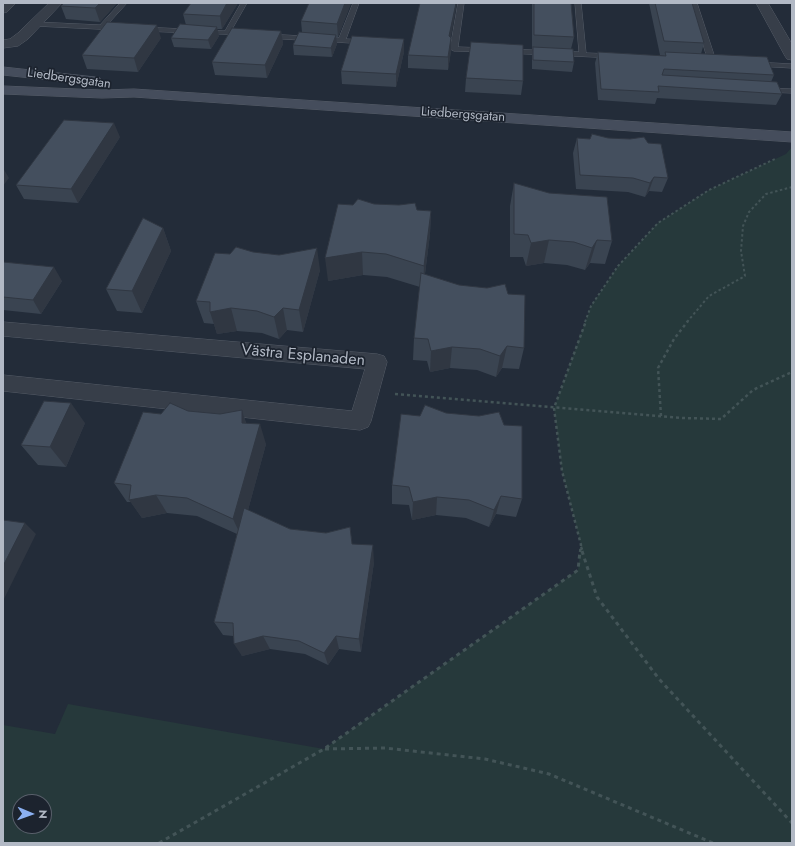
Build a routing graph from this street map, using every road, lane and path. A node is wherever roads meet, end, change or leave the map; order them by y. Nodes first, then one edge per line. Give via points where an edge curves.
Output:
1 (10, 3) edge
2 (56, 3) edge
3 (124, 3) edge
4 (244, 3) edge
5 (356, 3) edge
6 (461, 3) edge
7 (578, 3) edge
8 (694, 3) edge
9 (762, 3) edge
10 (3, 9) edge
11 (35, 24) junction
12 (102, 27) junction
13 (126, 28) edge
14 (134, 29) edge
15 (227, 33) junction
16 (342, 41) junction
17 (371, 43) edge
18 (3, 44) edge
19 (583, 54) junction
20 (621, 56) edge
21 (792, 56) edge
22 (712, 61) edge
23 (748, 63) edge
24 (792, 66) edge
25 (3, 71) edge
26 (754, 89) edge
27 (3, 90) edge
28 (792, 91) edge
29 (134, 93) junction
30 (792, 137) edge
31 (779, 157) dead end
32 (792, 186) edge
33 (3, 329) edge
34 (792, 372) edge
35 (3, 383) edge
36 (369, 392) junction
37 (554, 408) junction
38 (661, 416) junction
39 (581, 545) junction
40 (324, 749) junction
41 (792, 823) edge
42 (159, 843) edge
43 (713, 843) edge

1 - 10 street
2 - 11 street
3 - 12 lane
4 - 15 lane
5 - 16 lane
6 - 19 lane via 454,49
7 - 19 lane
8 - 22 lane
9 - 21 street
11 - 12 lane
11 - 18 street via 23,36
12 - 13 lane
14 - 15 lane
15 - 16 lane
16 - 17 lane
19 - 20 lane
23 - 24 lane
25 - 29 street, Liedbergsgatan via 112,83
26 - 28 lane
27 - 29 street, Liedbergsgatan
29 - 30 street, Liedbergsgatan
31 - 37 path via 709,190 658,223 618,266 591,306
32 - 38 path via 766,194 749,212 743,226 741,251 744,276 710,296 674,339 658,368
33 - 36 street, Västra Esplanaden via 377,362
34 - 38 path via 753,390 721,419
35 - 36 street, Västra Esplanaden via 360,421
36 - 37 path
37 - 38 path
37 - 39 path via 562,471
39 - 40 path via 578,570
39 - 41 path via 597,597 659,679
40 - 42 path
40 - 43 path via 385,748 492,760 549,774

